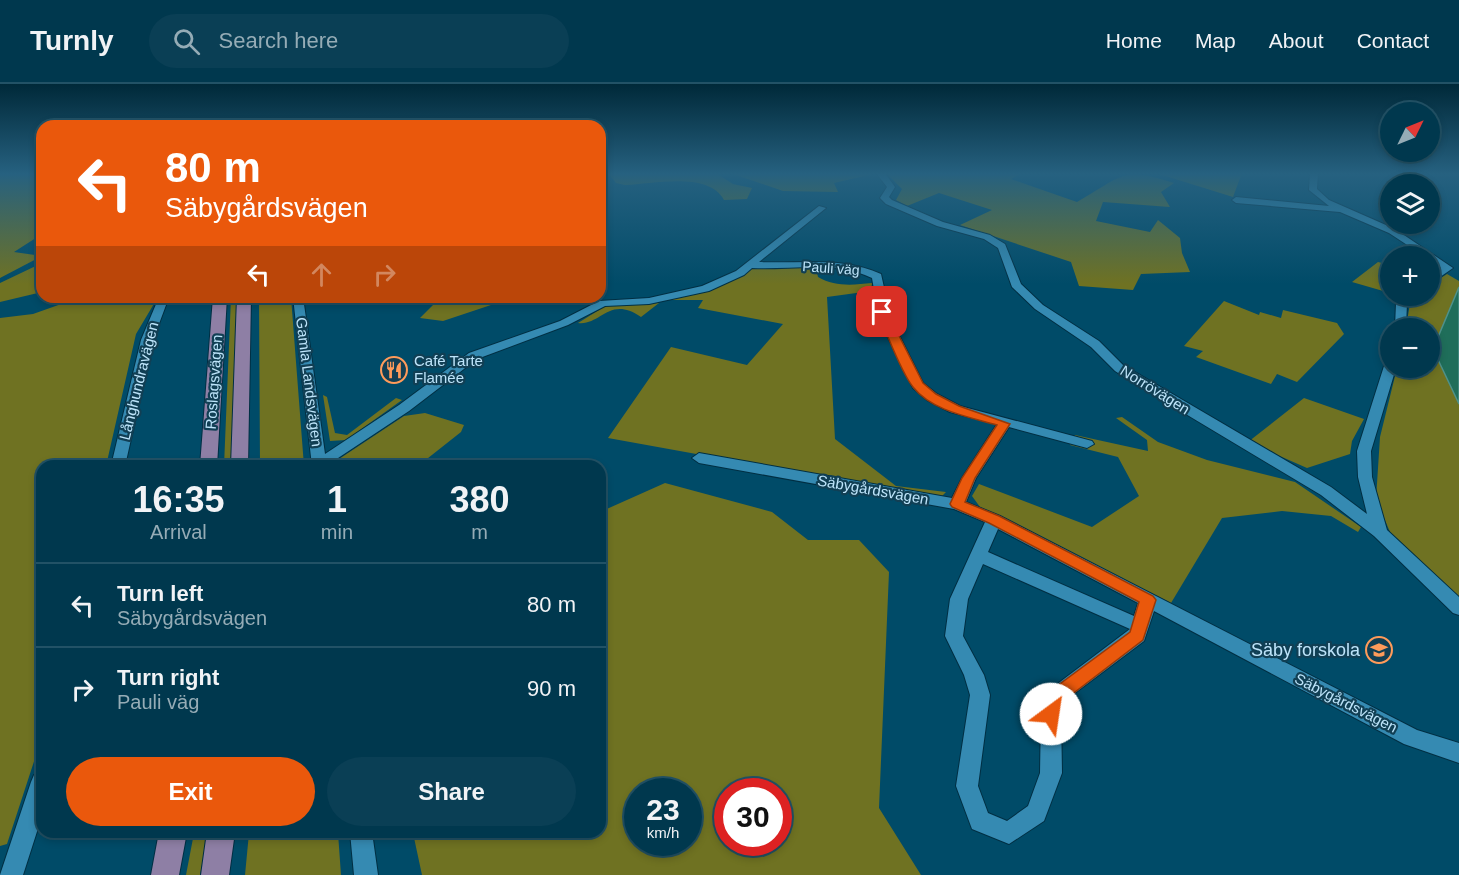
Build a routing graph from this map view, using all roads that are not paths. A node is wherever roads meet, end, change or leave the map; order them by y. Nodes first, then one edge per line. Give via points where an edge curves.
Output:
1 (820, 210) edge
2 (909, 210) edge
3 (1335, 210) edge
4 (1346, 211) joint
5 (1415, 246) edge
6 (1440, 263) edge
7 (750, 265) junction
8 (1440, 274) edge
9 (161, 303) edge
10 (220, 303) edge
11 (244, 303) edge
12 (299, 303) edge
13 (603, 303) edge
14 (606, 303) edge
15 (1386, 378) edge
16 (1004, 424) junction
17 (1087, 444) dead end
18 (699, 458) dead end
19 (119, 460) edge
20 (208, 460) edge
21 (240, 460) edge
22 (318, 460) edge
23 (326, 460) edge
24 (957, 504) junction
25 (994, 520) junction
26 (1380, 532) junction
27 (977, 554) junction
28 (1148, 600) junction
29 (1459, 608) edge
30 (1140, 626) junction
31 (1459, 753) edge
32 (36, 800) edge
33 (172, 838) edge
34 (220, 838) edge
35 (362, 838) edge
36 (11, 875) edge
37 (165, 875) edge
38 (215, 875) edge
39 (366, 875) edge

1 - 7 street
2 - 26 street, Norrövägen via 1002,246 1016,285 1039,307 1095,344 1119,368 1326,491
3 - 4 street
4 - 5 street via 1392,231
6 - 8 street via 1448,268
7 - 14 street via 705,288 649,301
7 - 16 street, Pauli väg via 863,268 877,276 882,312 918,385 955,409
9 - 19 street, Långhundravägen via 140,363
10 - 20 main road, Roslagsvägen
11 - 21 main road, Roslagsvägen
12 - 22 street, Gamla Landsvägen
13 - 23 street via 564,323 473,356
15 - 26 street via 1364,451 1367,485
16 - 17 street, Pauli väg
16 - 24 street
18 - 24 street, Säbygårdsvägen
24 - 25 street, Säbygårdsvägen
25 - 27 street
25 - 28 street, Säbygårdsvägen
26 - 29 street, Norrövägen
27 - 30 street
27 - 30 street via 959,599 954,636 980,695 967,786 980,821 1009,833 1036,813 1051,773 1051,714 1059,694 1137,636
28 - 30 street
28 - 31 street, Säbygårdsvägen via 1411,737
32 - 36 street
33 - 37 main road
34 - 38 main road
35 - 39 street

